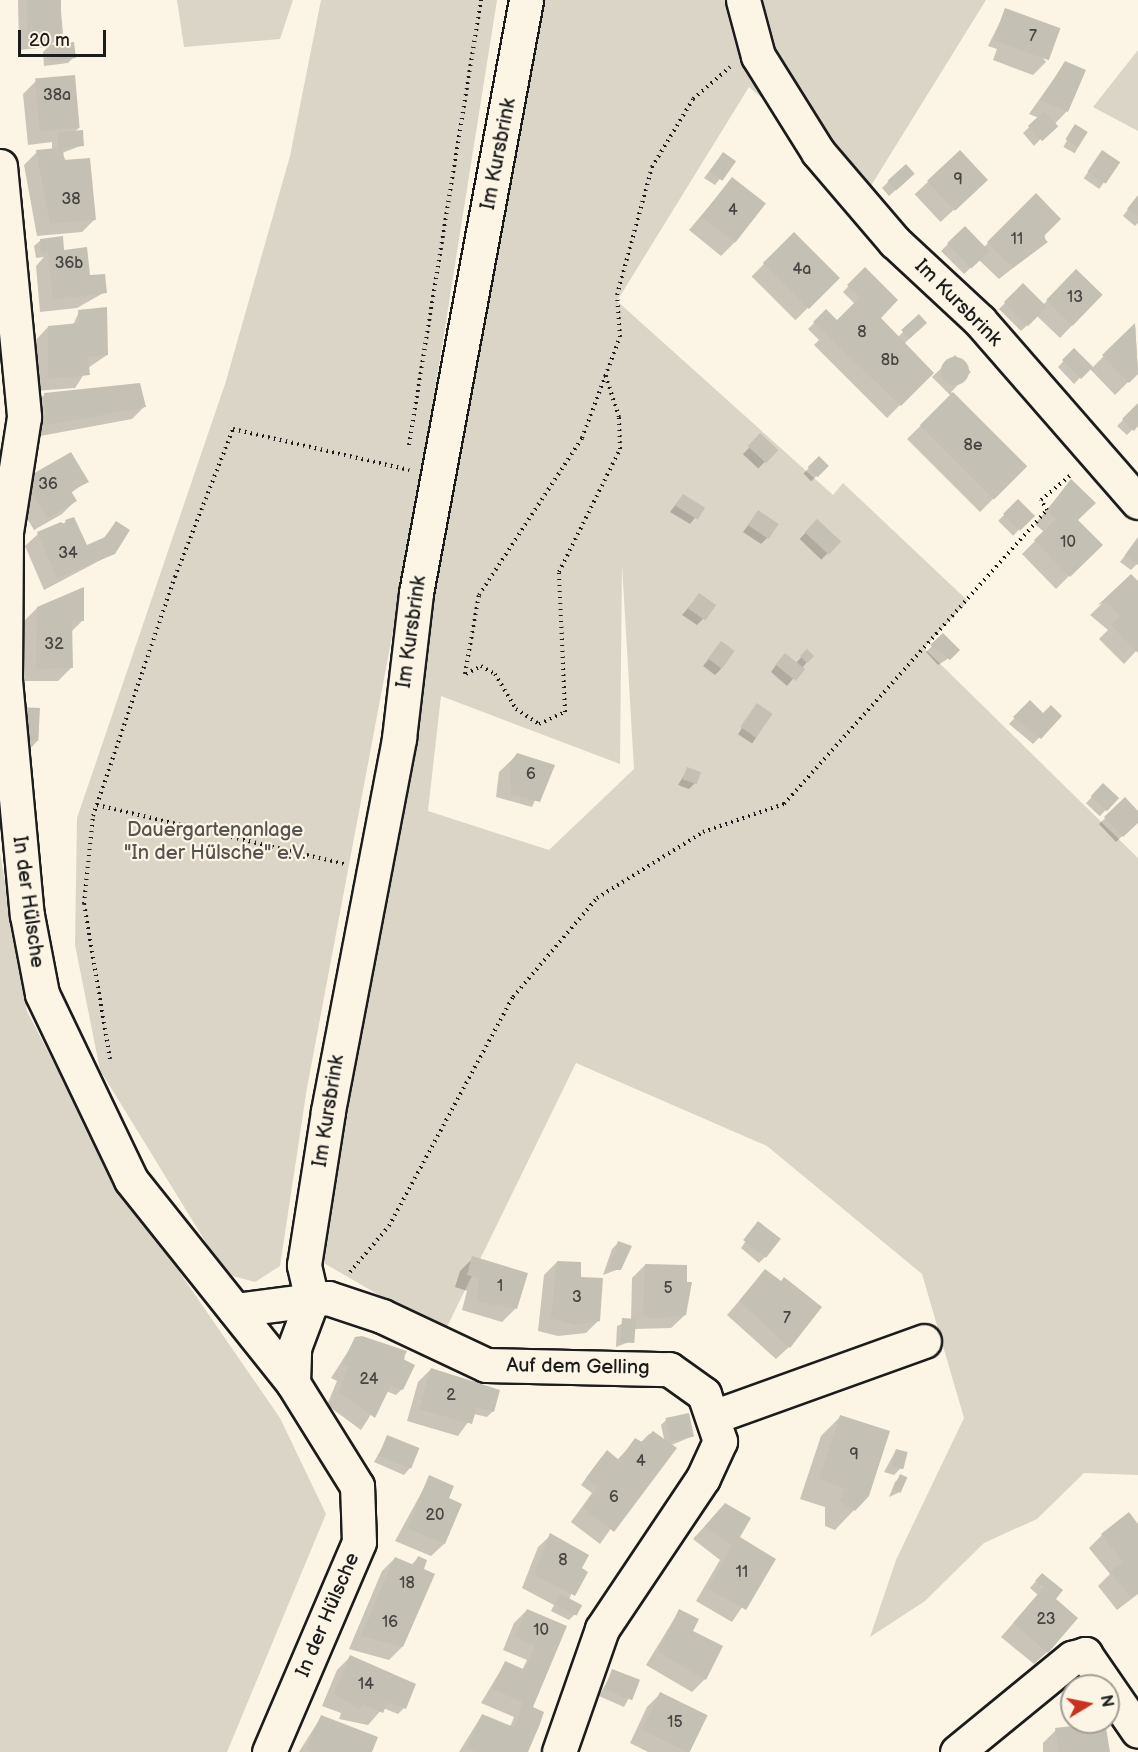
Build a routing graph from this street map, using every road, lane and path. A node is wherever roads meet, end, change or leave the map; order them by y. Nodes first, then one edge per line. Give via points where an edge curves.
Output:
1 (481, 0) edge
2 (526, 0) edge
3 (743, 0) edge
4 (758, 56) junction
5 (0, 166) edge
6 (605, 374) junction
7 (1095, 454) junction
8 (405, 469) junction
9 (438, 475) junction
10 (1138, 502) edge
11 (97, 805) junction
12 (371, 870) junction
13 (111, 1065) dead end
14 (320, 1299) junction
15 (235, 1310) junction
16 (924, 1341) dead end
17 (293, 1383) junction
18 (716, 1416) junction
19 (1138, 1731) edge
20 (269, 1752) edge
21 (559, 1752) edge
22 (957, 1752) edge

1 - 8 path
2 - 9 street, Im Kursbrink
3 - 4 street, Im Kursbrink
4 - 6 path via 716,75 693,99 652,167 617,295 620,337
4 - 7 street, Im Kursbrink via 818,152 895,242 980,321
5 - 15 street, In der Hülsche via 24,417 6,532 5,680 27,915 42,994 131,1180
6 - 6 path via 619,417 620,449 559,572 565,712 539,723 516,709 495,674 481,666 465,674 479,595 582,438
7 - 10 street, Im Kursbrink
7 - 14 path via 1041,500 1047,510 784,804 703,832 597,898 513,997 389,1226
8 - 9 path
8 - 11 path via 233,429 175,577
9 - 12 street, Im Kursbrink via 399,738
11 - 12 path
11 - 13 path via 84,904
12 - 14 street, Im Kursbrink via 304,1265
14 - 15 street, Auf dem Gelling
14 - 17 street via 294,1348
14 - 18 street, Auf dem Gelling via 382,1316 486,1365 669,1369 704,1394
15 - 17 street, In der Hülsche
16 - 18 street
17 - 20 street, In der Hülsche via 357,1486 359,1542
18 - 21 street, Auf dem Gelling via 720,1441 703,1478 602,1629
19 - 22 street via 1085,1654 1072,1658

